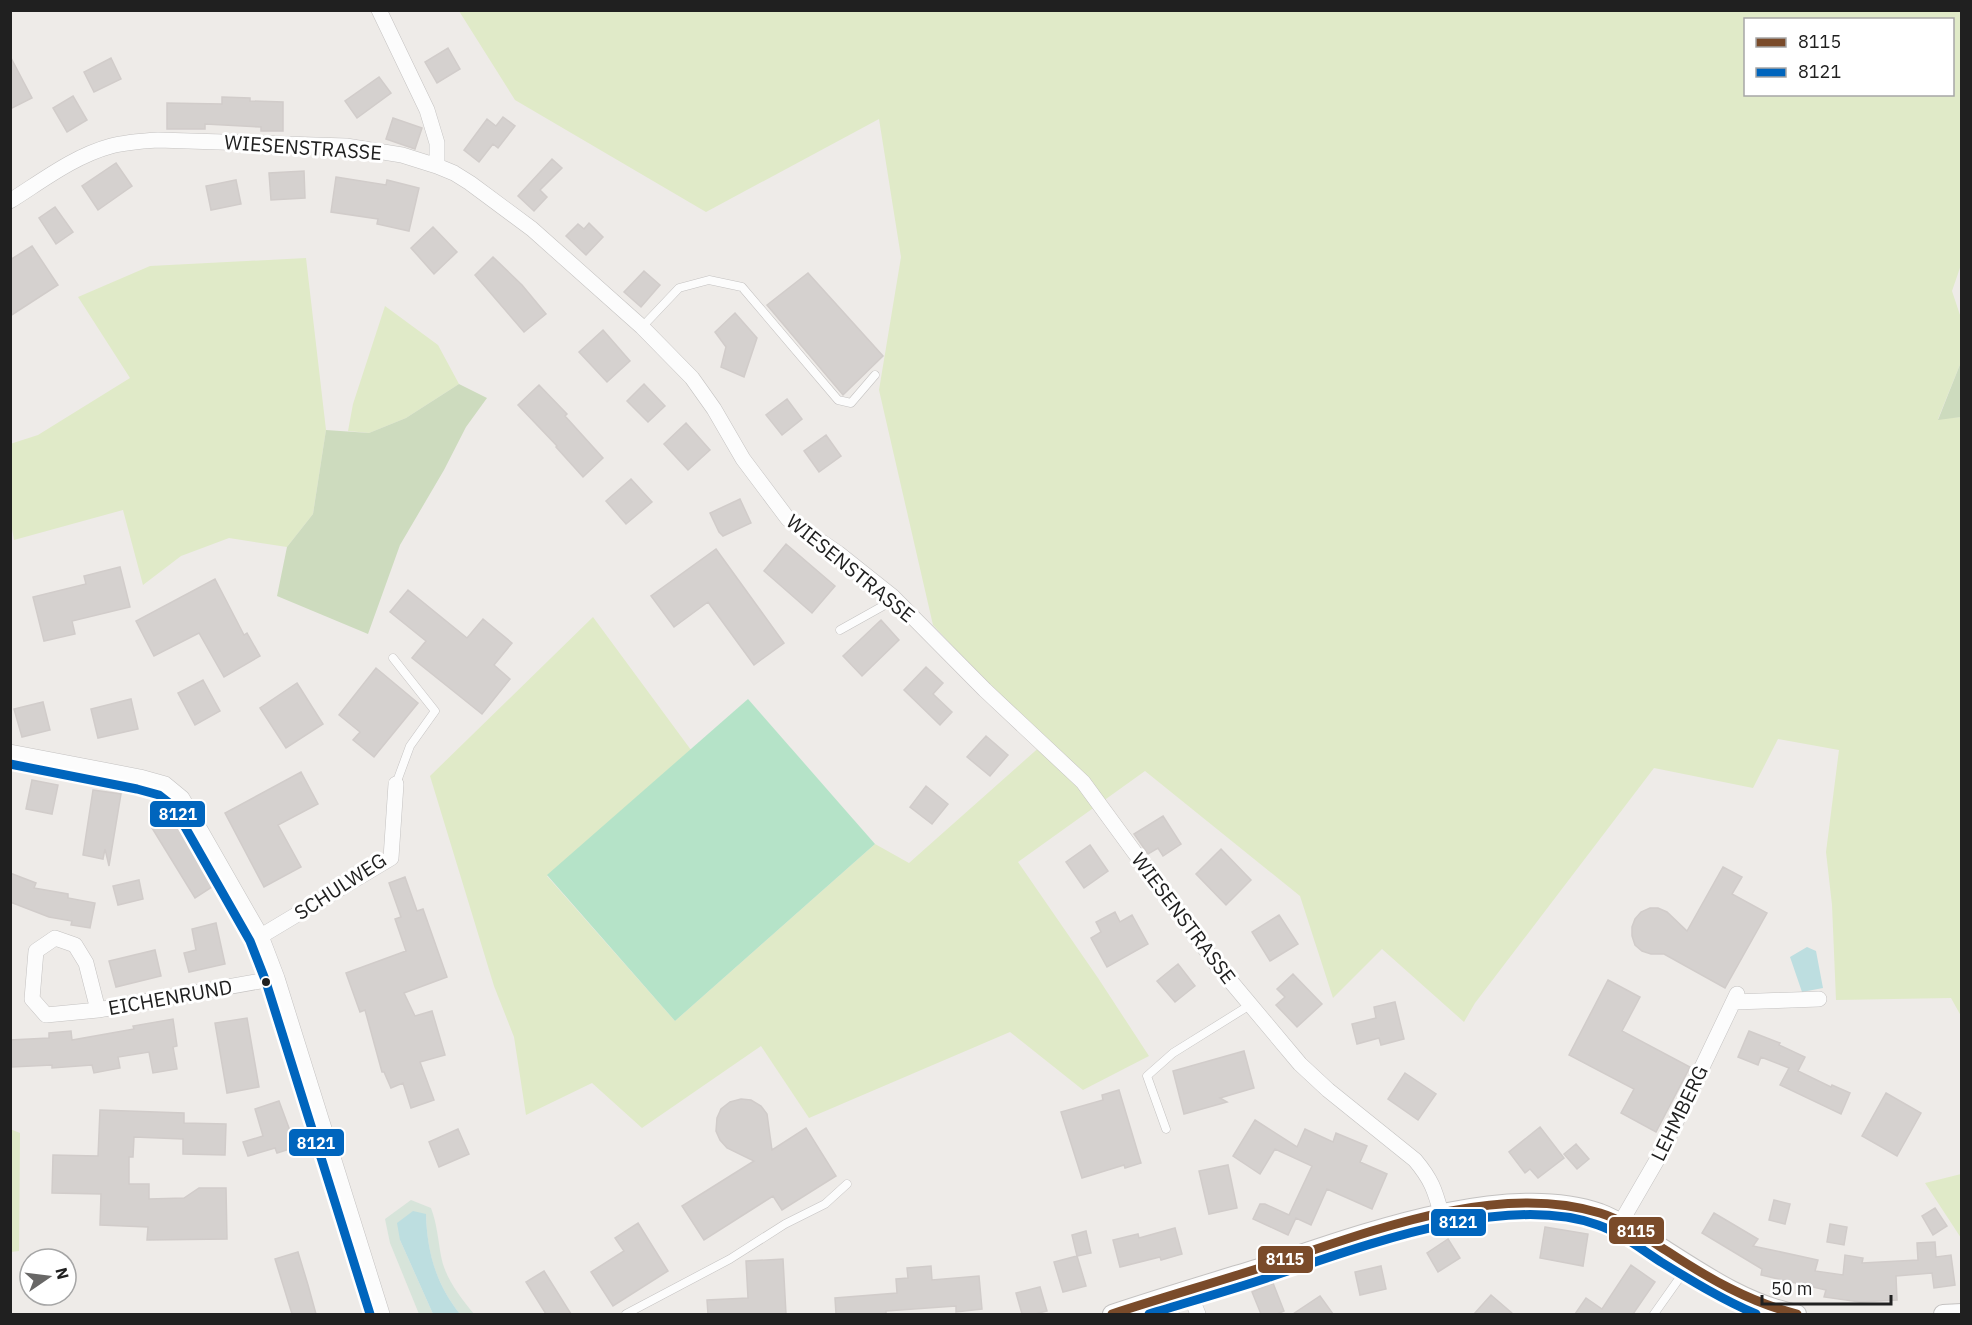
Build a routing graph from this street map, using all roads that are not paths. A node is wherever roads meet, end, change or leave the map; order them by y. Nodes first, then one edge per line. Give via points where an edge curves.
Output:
1 (379, 10) edge
2 (437, 166) junction
3 (10, 201) edge
4 (642, 327) junction
5 (875, 375) dead end
6 (892, 596) junction
7 (840, 630) dead end
8 (393, 658) dead end
9 (10, 752) edge
10 (396, 784) joint
11 (261, 936) junction
12 (277, 978) junction
13 (1819, 999) dead end
14 (1250, 1005) junction
15 (98, 1010) junction
16 (1166, 1129) dead end
17 (847, 1184) dead end
18 (1441, 1213) junction
19 (1621, 1222) junction
20 (1689, 1265) junction
21 (1188, 1290) junction
22 (1168, 1296) junction
23 (1120, 1313) edge
24 (1962, 1313) edge
25 (382, 1314) edge
26 (626, 1314) edge
27 (1175, 1314) edge
28 (1198, 1314) edge
29 (1654, 1314) edge
30 (1797, 1314) edge
31 (1943, 1314) edge

1 - 2 street via 427,110 437,143
2 - 3 street, WIESENSTRASSE via 402,155 346,146 134,141 91,153
2 - 4 street, WIESENSTRASSE via 470,183 532,229
4 - 5 lane via 679,288 709,280 742,287 838,400 851,403
4 - 6 street, WIESENSTRASSE via 692,378 743,459 788,519
6 - 7 lane via 883,606
6 - 14 street, WIESENSTRASSE via 992,698 1083,782
8 - 10 lane via 435,711 410,746
9 - 11 street via 165,784 182,798
10 - 11 street, SCHULWEG via 391,858
11 - 12 street
12 - 15 street, EICHENRUND
12 - 25 street
13 - 19 street, LEHMBERG via 1735,998 1661,1153
14 - 16 lane via 1173,1053 1147,1076
14 - 18 street, WIESENSTRASSE via 1300,1064 1415,1160 1435,1187
15 - 15 street, EICHENRUND via 46,1015 32,999 36,951 55,938 75,945 86,963
17 - 26 lane via 825,1204
18 - 19 street via 1499,1205 1551,1204 1576,1207
18 - 21 street
19 - 20 street
20 - 29 lane
20 - 30 street via 1743,1296
21 - 22 street
21 - 28 street
22 - 23 street
22 - 27 lane
24 - 31 street

